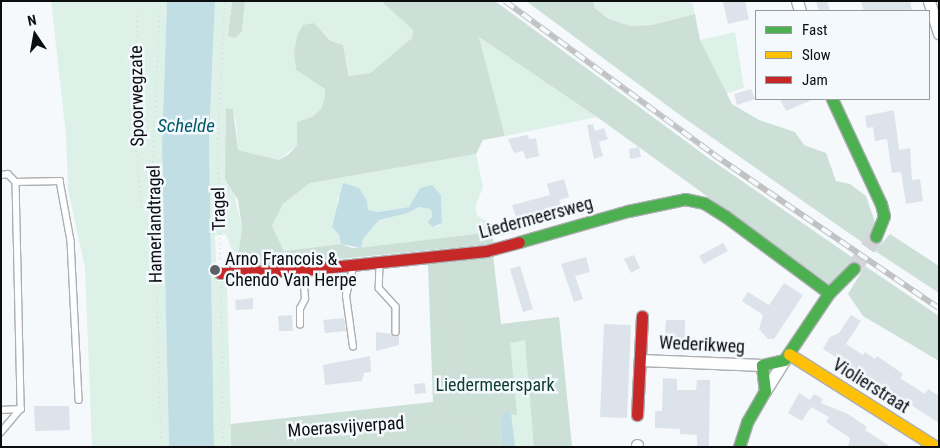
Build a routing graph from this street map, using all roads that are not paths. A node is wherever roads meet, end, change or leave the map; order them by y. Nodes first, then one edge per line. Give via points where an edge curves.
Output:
1 (929, 1) edge
2 (939, 33) edge
3 (832, 100) edge
4 (1, 175) edge
5 (16, 182) junction
6 (876, 236) tunnel mouth
7 (380, 262) junction
8 (354, 265) junction
9 (854, 268) tunnel mouth
10 (303, 270) junction
11 (220, 273) road end
12 (830, 293) junction
13 (642, 316) dead end
14 (300, 325) dead end
15 (396, 332) dead end
16 (353, 347) dead end
17 (787, 357) junction
18 (641, 360) junction
19 (762, 365) junction
20 (765, 391) junction
21 (79, 400) dead end
22 (1, 410) edge
23 (21, 410) junction
24 (637, 415) dead end
25 (1, 433) edge
26 (739, 447) edge
27 (936, 447) edge

1 - 2 street
3 - 6 street via 881,204 884,218
4 - 5 lane via 8,174
5 - 21 lane via 60,180 70,241
5 - 23 lane
7 - 8 street, Liedermeersweg
7 - 12 street, Liedermeersweg via 486,251 628,211 685,199 704,203 725,216
7 - 15 lane via 379,288 396,307
8 - 10 street, Liedermeersweg
8 - 16 lane via 346,296
9 - 12 street
10 - 11 street, Liedermeersweg
10 - 14 lane via 305,299 300,309
12 - 17 street
13 - 18 street, Wederikweg
17 - 19 street
17 - 20 street
17 - 27 street, Violierstraat
18 - 19 street, Wederikweg
18 - 24 street, Wederikweg
19 - 20 street
20 - 26 street via 747,422
22 - 23 lane
23 - 25 lane

